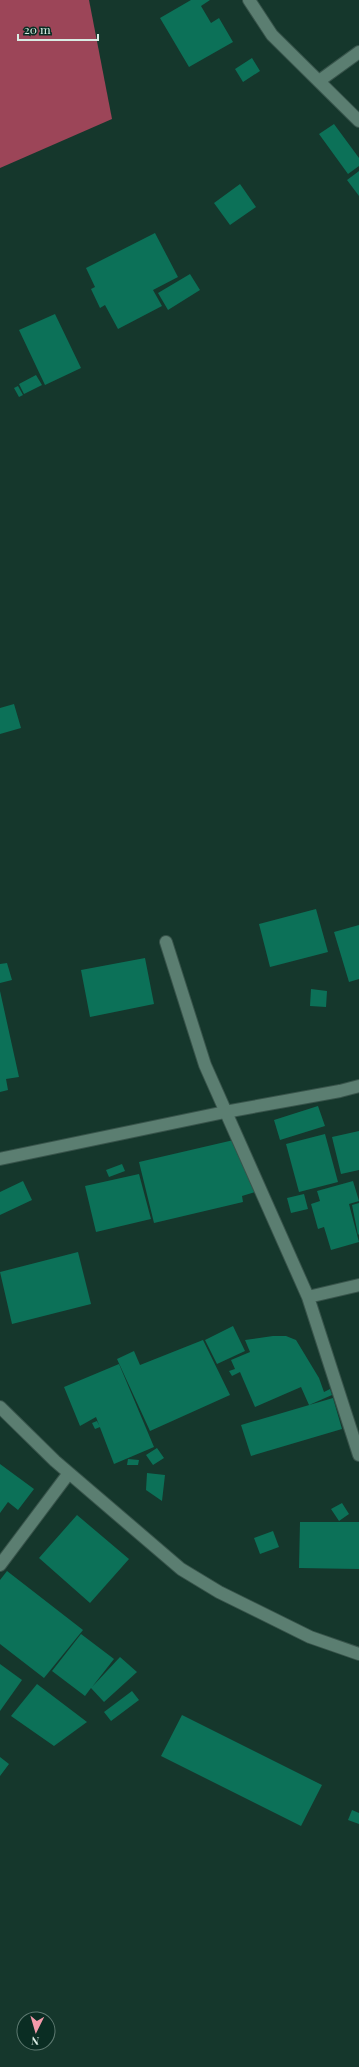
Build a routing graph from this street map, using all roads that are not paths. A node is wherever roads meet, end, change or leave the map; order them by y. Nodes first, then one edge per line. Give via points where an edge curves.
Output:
1 (249, 0) edge
2 (359, 52) edge
3 (319, 81) junction
4 (359, 121) edge
5 (166, 942) dead end
6 (359, 1086) edge
7 (225, 1112) junction
8 (0, 1159) edge
9 (359, 1285) edge
10 (308, 1297) junction
11 (0, 1407) edge
12 (359, 1454) edge
13 (69, 1473) junction
14 (0, 1566) edge
15 (359, 1654) edge

1 - 3 street via 272,35
2 - 3 street
3 - 4 street
5 - 7 street via 205,1065
6 - 7 street
7 - 8 street
7 - 10 street
9 - 10 street
10 - 12 street
11 - 13 street
13 - 14 street
13 - 15 street via 181,1569 220,1592 310,1636

